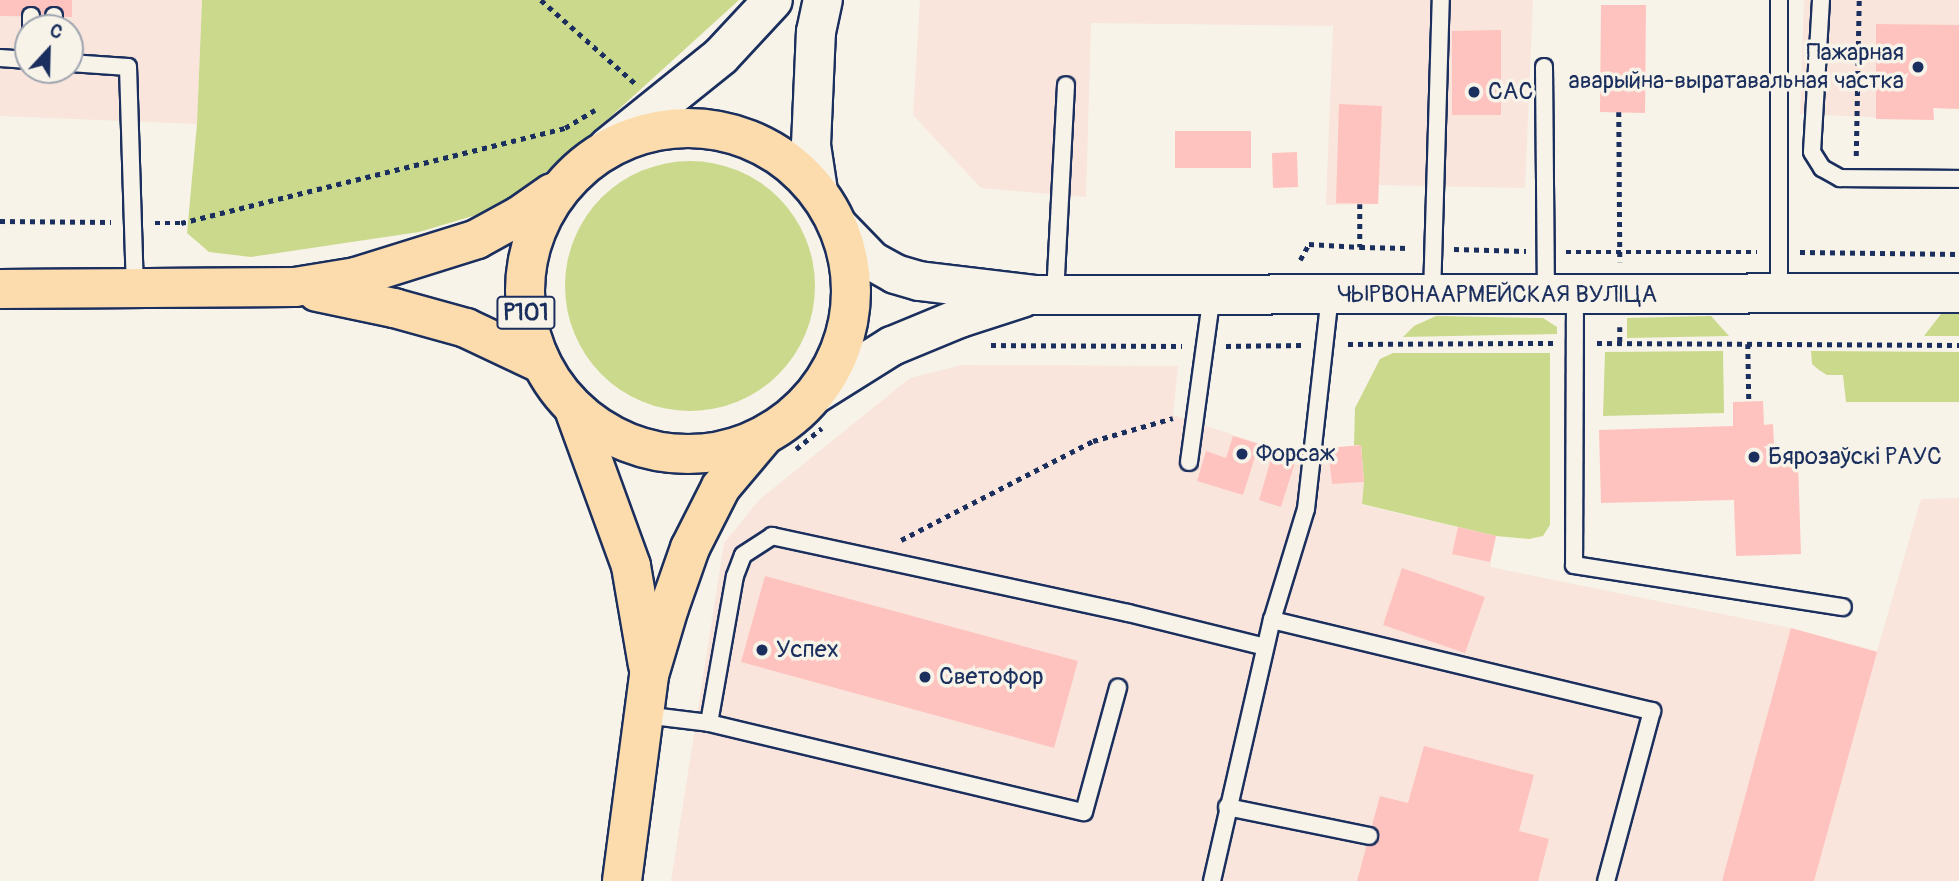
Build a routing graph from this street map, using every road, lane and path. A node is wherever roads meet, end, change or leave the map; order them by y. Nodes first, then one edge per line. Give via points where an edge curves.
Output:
1 (541, 0) edge
2 (773, 0) edge
3 (823, 0) edge
4 (1441, 0) edge
5 (1779, 0) edge
6 (1821, 0) edge
7 (1859, 0) edge
8 (84, 64) edge
9 (1544, 67) dead end
10 (1066, 85) dead end
11 (627, 91) dead end
12 (606, 104) dead end
13 (1619, 112) dead end
14 (608, 147) junction
15 (1855, 178) junction
16 (1959, 178) edge
17 (560, 187) junction
18 (818, 191) junction
19 (1360, 204) dead end
20 (0, 220) edge
21 (133, 223) junction
22 (838, 226) junction
23 (1432, 249) junction
24 (1546, 252) junction
25 (1620, 252) junction
26 (1776, 252) junction
27 (1959, 254) edge
28 (295, 287) junction
29 (0, 289) edge
30 (135, 289) junction
31 (1779, 293) junction
32 (1959, 293) edge
33 (1212, 294) junction
34 (1560, 294) junction
35 (1045, 295) junction
36 (1330, 295) junction
37 (1432, 295) junction
38 (1575, 343) junction
39 (1325, 344) junction
40 (1748, 344) junction
41 (987, 345) dead end
42 (1959, 345) edge
43 (1203, 346) junction
44 (540, 363) junction
45 (1749, 402) dead end
46 (574, 409) junction
47 (821, 409) junction
48 (1195, 411) junction
49 (779, 443) junction
50 (1189, 462) dead end
51 (869, 557) junction
52 (1843, 607) dead end
53 (1272, 620) junction
54 (1265, 647) junction
55 (649, 675) junction
56 (1118, 688) dead end
57 (644, 715) junction
58 (709, 723) junction
59 (1227, 807) junction
60 (1369, 836) dead end
61 (622, 881) edge
62 (1212, 881) edge
63 (1606, 881) edge

1 - 11 path via 638,85
2 - 14 main road via 721,56
3 - 18 main road via 816,32 811,145
4 - 23 lane
5 - 26 lane
6 - 15 lane via 1812,152 1822,168 1840,178
7 - 15 path
8 - 21 lane via 128,67
9 - 24 lane
10 - 35 lane
12 - 21 path via 565,128 181,223
13 - 25 path
14 - 17 main road, Р101
14 - 18 main road, Р101 via 663,128 721,130 775,152
15 - 16 lane
17 - 28 main road, Р101 via 477,239 355,277
17 - 44 main road, Р101 via 530,242 523,304
18 - 22 main road, Р101
19 - 23 path via 1360,247
20 - 21 path
21 - 30 lane
22 - 35 main road, ЧЫРВОНААРМЕЙСКАЯ ВУЛІЦА via 872,261 895,274 919,281
22 - 47 main road, Р101 via 850,268 850,312
23 - 24 path
23 - 37 lane
24 - 25 path
24 - 34 lane
25 - 26 path
26 - 27 path
26 - 31 lane
28 - 30 main road, Р101
28 - 44 main road, Р101 via 466,328
29 - 30 main road, Р101
31 - 32 main road, ЧЫРВОНААРМЕЙСКАЯ ВУЛІЦА
31 - 34 main road, ЧЫРВОНААРМЕЙСКАЯ ВУЛІЦА
33 - 35 main road, ЧЫРВОНААРМЕЙСКАЯ ВУЛІЦА
33 - 36 main road, ЧЫРВОНААРМЕЙСКАЯ ВУЛІЦА
33 - 43 lane
34 - 37 main road, ЧЫРВОНААРМЕЙСКАЯ ВУЛІЦА
34 - 38 lane
35 - 47 main road, ЧЫРВОНААРМЕЙСКАЯ ВУЛІЦА via 961,318 892,346
36 - 37 main road, ЧЫРВОНААРМЕЙСКАЯ ВУЛІЦА
36 - 39 lane
38 - 39 path
38 - 40 path
38 - 52 lane via 1574,565
39 - 43 path
39 - 53 lane via 1306,509
40 - 42 path
40 - 45 path
41 - 43 path
43 - 48 lane
44 - 46 main road, Р101
46 - 49 main road, Р101 via 616,438 665,453 716,453
46 - 55 main road, Р101 via 631,566
47 - 49 path
47 - 49 main road, Р101 via 793,417
48 - 50 lane
48 - 51 path via 1093,441
49 - 55 main road, Р101 via 721,488 690,548
51 - 54 lane
51 - 58 lane via 772,536 743,555 735,576
53 - 54 lane
53 - 63 lane via 1652,711
54 - 59 lane
55 - 57 main road, Р101
56 - 58 lane via 1084,812
57 - 58 lane
57 - 61 main road, Р101
59 - 60 lane
59 - 62 lane

